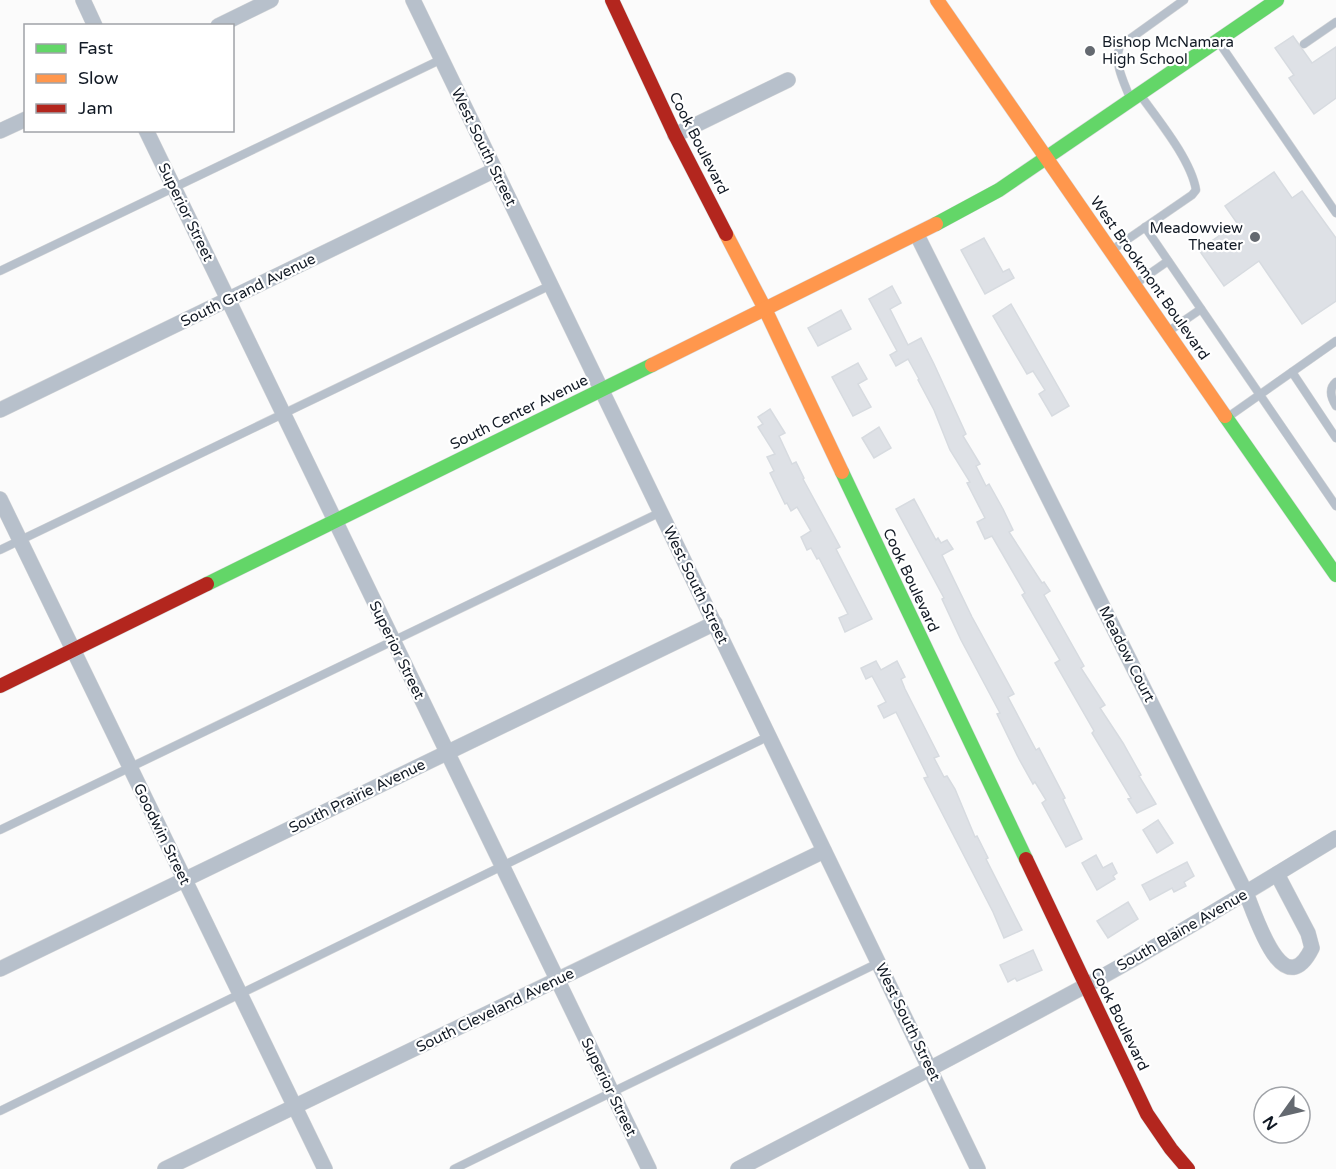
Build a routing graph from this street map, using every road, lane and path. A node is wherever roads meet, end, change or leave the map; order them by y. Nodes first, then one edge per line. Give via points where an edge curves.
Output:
1 (83, 0) edge
2 (271, 0) edge
3 (413, 0) edge
4 (612, 0) edge
5 (937, 0) edge
6 (1184, 0) edge
7 (1277, 0) edge
8 (1336, 22) edge
9 (94, 24) edge
10 (222, 24) edge
11 (1217, 40) junction
12 (1304, 44) dead end
13 (442, 59) junction
14 (788, 80) dead end
15 (1135, 97) junction
16 (24, 120) edge
17 (0, 131) edge
18 (147, 132) edge
19 (675, 135) junction
20 (1047, 158) junction
21 (495, 170) junction
22 (174, 188) junction
23 (1336, 213) edge
24 (1145, 228) junction
25 (916, 235) junction
26 (1111, 250) junction
27 (1168, 261) junction
28 (0, 272) edge
29 (1134, 284) junction
30 (551, 285) junction
31 (228, 299) junction
32 (765, 309) junction
33 (1201, 309) junction
34 (1167, 332) junction
35 (1336, 342) edge
36 (1292, 372) junction
37 (1336, 382) edge
38 (602, 390) junction
39 (1260, 394) junction
40 (1336, 406) edge
41 (0, 410) edge
42 (283, 414) junction
43 (1227, 417) junction
44 (1336, 438) edge
45 (0, 499) edge
46 (1336, 506) edge
47 (661, 512) junction
48 (335, 521) junction
49 (20, 540) junction
50 (0, 550) edge
51 (1336, 575) edge
52 (714, 623) junction
53 (393, 641) junction
54 (73, 650) junction
55 (0, 686) edge
56 (769, 736) junction
57 (447, 753) junction
58 (130, 767) junction
59 (0, 830) edge
60 (1336, 838) edge
61 (824, 851) junction
62 (502, 866) junction
63 (1277, 874) junction
64 (185, 880) junction
65 (1246, 893) junction
66 (879, 963) junction
67 (0, 969) edge
68 (557, 980) junction
69 (1085, 986) junction
70 (240, 994) junction
71 (932, 1070) junction
72 (611, 1093) junction
73 (294, 1107) junction
74 (0, 1111) edge
75 (165, 1169) edge
76 (325, 1169) edge
77 (454, 1169) edge
78 (648, 1169) edge
79 (738, 1169) edge
80 (978, 1169) edge
81 (1188, 1169) edge

1 - 9 street
2 - 10 street
3 - 13 street, West South Street
4 - 19 street, Cook Boulevard
5 - 20 street, West Brookmont Boulevard
6 - 15 lane via 1120,46 1118,62
7 - 11 street, South Center Avenue
8 - 12 lane
11 - 15 street, South Center Avenue
11 - 23 lane
13 - 21 street, West South Street
13 - 22 lane
14 - 19 street
15 - 20 street, South Center Avenue
15 - 24 lane via 1178,149 1196,190
16 - 17 street
18 - 22 street, Superior Street
19 - 32 street, Cook Boulevard
20 - 25 street, South Center Avenue via 999,190
20 - 26 street, West Brookmont Boulevard
21 - 30 street, West South Street
21 - 31 street, South Grand Avenue
22 - 28 lane
22 - 31 street, Superior Street
24 - 26 lane
24 - 27 lane
25 - 32 street, South Center Avenue
25 - 65 street, Meadow Court
26 - 29 street, West Brookmont Boulevard
27 - 29 lane
27 - 33 lane
29 - 34 street, West Brookmont Boulevard
30 - 38 street, West South Street
30 - 42 lane
31 - 41 street, South Grand Avenue
31 - 42 street, Superior Street
32 - 38 street, South Center Avenue
32 - 69 street, Cook Boulevard
33 - 34 lane
33 - 39 lane
34 - 43 street, West Brookmont Boulevard
35 - 36 lane
36 - 39 lane
36 - 44 lane
37 - 40 lane via 1331,388
38 - 47 street, West South Street
38 - 48 street, South Center Avenue
39 - 43 lane
39 - 46 lane
42 - 48 street, Superior Street
42 - 49 lane
43 - 51 street, West Brookmont Boulevard
45 - 49 street, Goodwin Street
47 - 52 street, West South Street
47 - 53 lane
48 - 53 street, Superior Street
48 - 54 street, South Center Avenue
49 - 50 lane
49 - 54 street, Goodwin Street
52 - 56 street, West South Street
52 - 57 street, South Prairie Avenue
53 - 57 street, Superior Street
53 - 58 lane
54 - 55 street, South Center Avenue
54 - 58 street, Goodwin Street
56 - 61 street, West South Street
56 - 62 lane
57 - 62 street, Superior Street
57 - 64 street, South Prairie Avenue
58 - 59 lane
58 - 64 street, Goodwin Street
60 - 63 street, South Blaine Avenue
61 - 66 street, West South Street
61 - 68 street, South Cleveland Avenue
62 - 68 street, Superior Street
62 - 70 lane
63 - 65 street, South Blaine Avenue
63 - 65 street, Meadow Court via 1312,948 1308,958 1297,965 1288,967 1279,962 1269,949
64 - 67 street, South Prairie Avenue
64 - 70 street, Goodwin Street
65 - 69 street, South Blaine Avenue
66 - 71 street, West South Street
66 - 72 lane
68 - 72 street, Superior Street
68 - 73 street, South Cleveland Avenue
69 - 71 street, South Blaine Avenue
69 - 81 street, Cook Boulevard via 1147,1113
70 - 73 street, Goodwin Street
70 - 74 lane
71 - 79 street, South Blaine Avenue
71 - 80 street, West South Street
72 - 77 lane
72 - 78 street, Superior Street
73 - 75 street, South Cleveland Avenue
73 - 76 street, Goodwin Street

